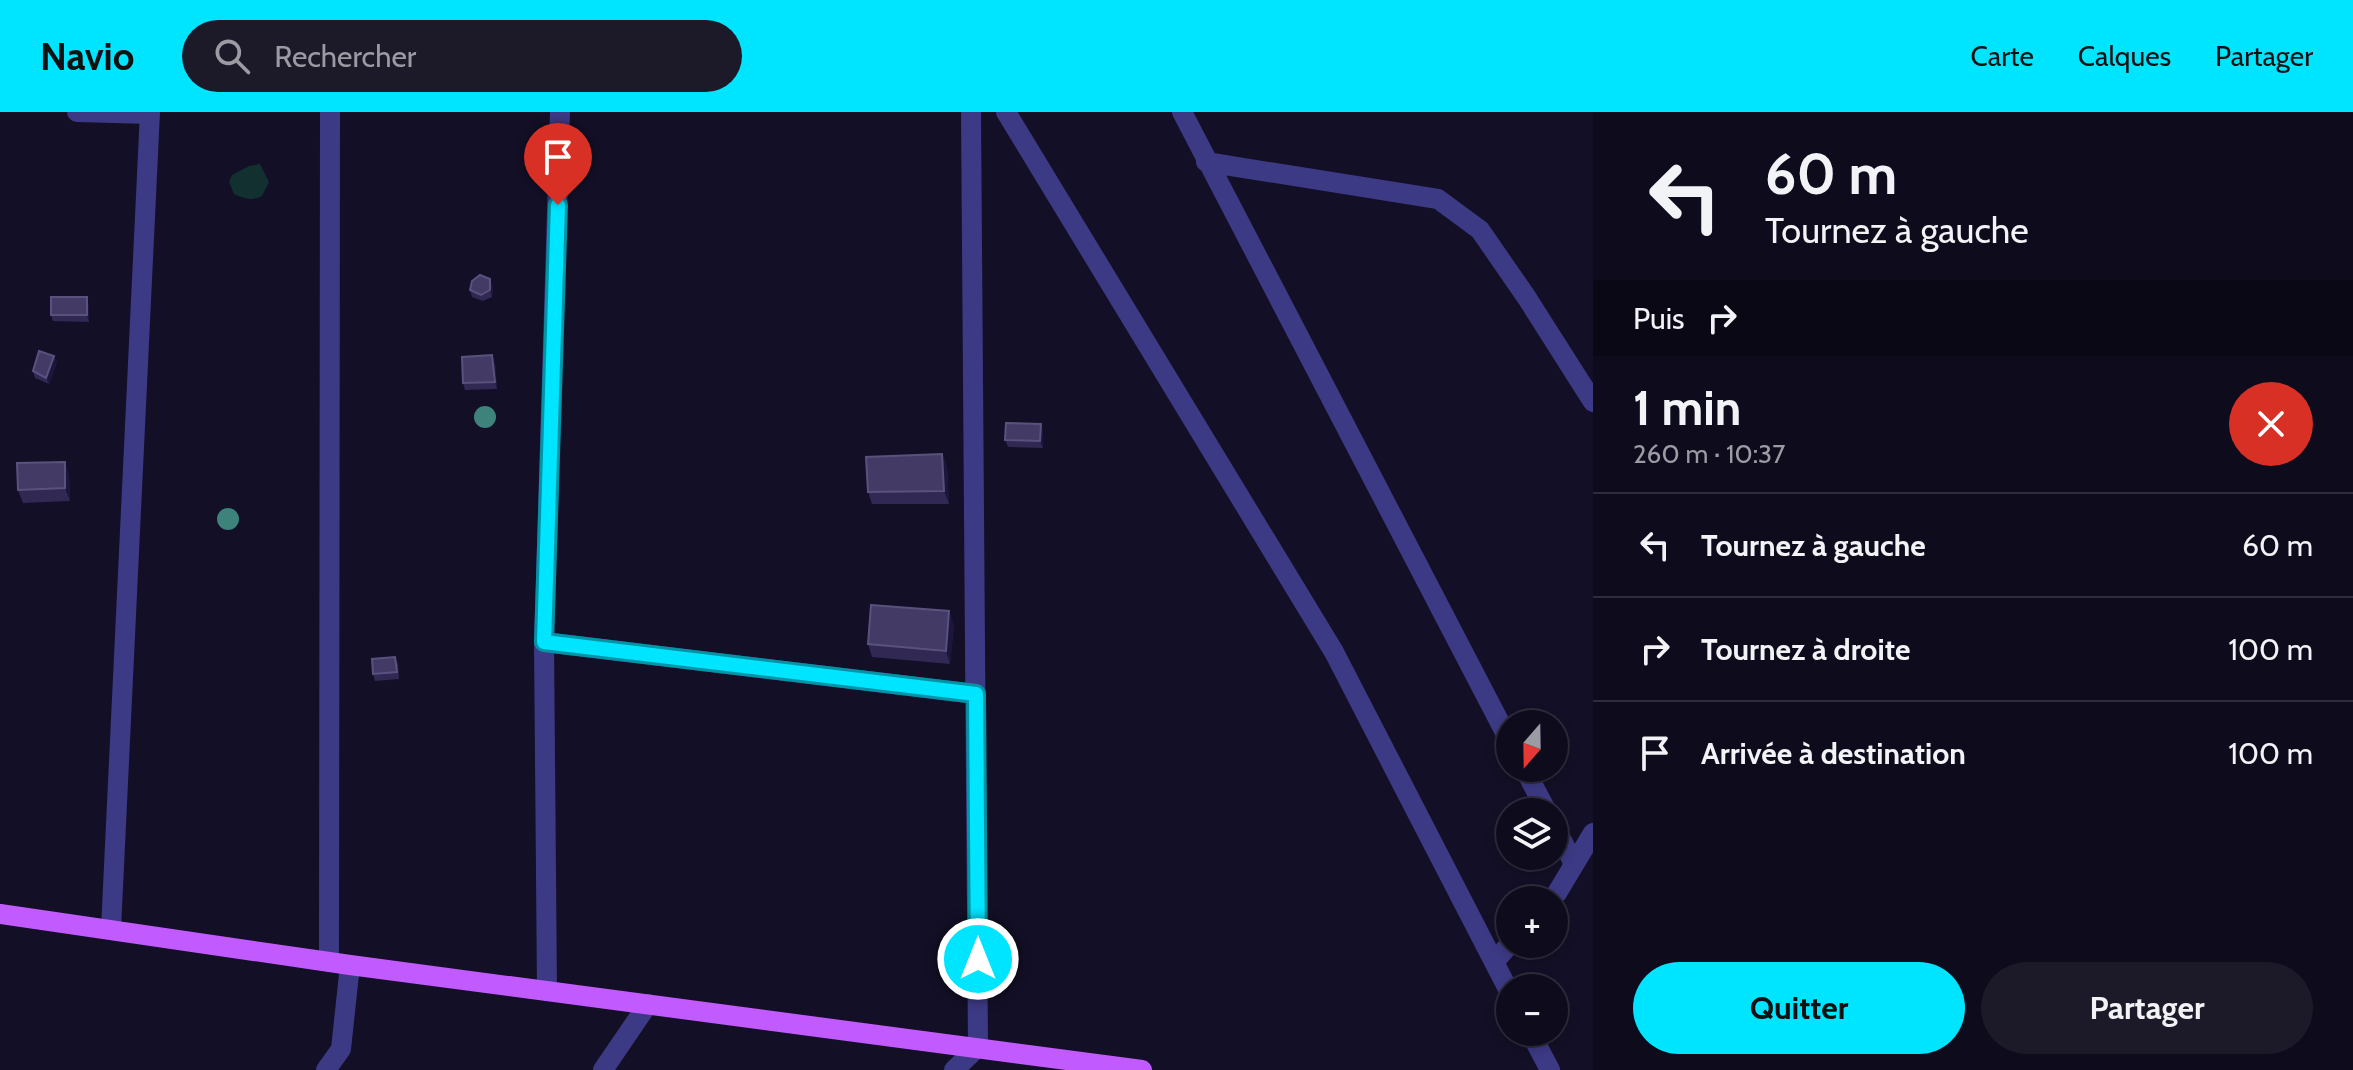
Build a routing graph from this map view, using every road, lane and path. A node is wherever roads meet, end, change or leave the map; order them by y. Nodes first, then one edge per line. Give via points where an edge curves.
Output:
1 (77, 112) edge
2 (330, 112) edge
3 (560, 112) edge
4 (971, 112) edge
5 (1006, 112) edge
6 (1182, 112) edge
7 (150, 113) edge
8 (1206, 162) junction
9 (1593, 402) edge
10 (544, 642) junction
11 (976, 694) junction
12 (1496, 715) edge
13 (1593, 833) edge
14 (1568, 852) edge
15 (1574, 864) junction
16 (1559, 886) edge
17 (0, 914) edge
18 (111, 929) junction
19 (1498, 958) edge
20 (1494, 962) junction
21 (340, 963) junction
22 (1500, 974) edge
23 (547, 991) junction
24 (648, 1004) junction
25 (1537, 1046) edge
26 (978, 1047) junction
27 (326, 1070) edge
28 (603, 1070) edge
29 (954, 1070) edge
30 (1142, 1070) edge
31 (1550, 1070) edge

1 - 7 street
2 - 21 street
3 - 10 street
4 - 11 street
5 - 20 street via 1334,652
6 - 8 street
7 - 18 street
8 - 9 street via 1438,199 1480,230
8 - 12 street
10 - 11 street
10 - 23 street
11 - 26 street
13 - 15 street
14 - 15 street
15 - 16 street
17 - 18 main road
18 - 21 main road
19 - 20 street
20 - 22 street
21 - 23 main road
21 - 27 street via 341,1049
23 - 24 main road
24 - 26 main road
24 - 28 street
25 - 31 street
26 - 29 street
26 - 30 main road

